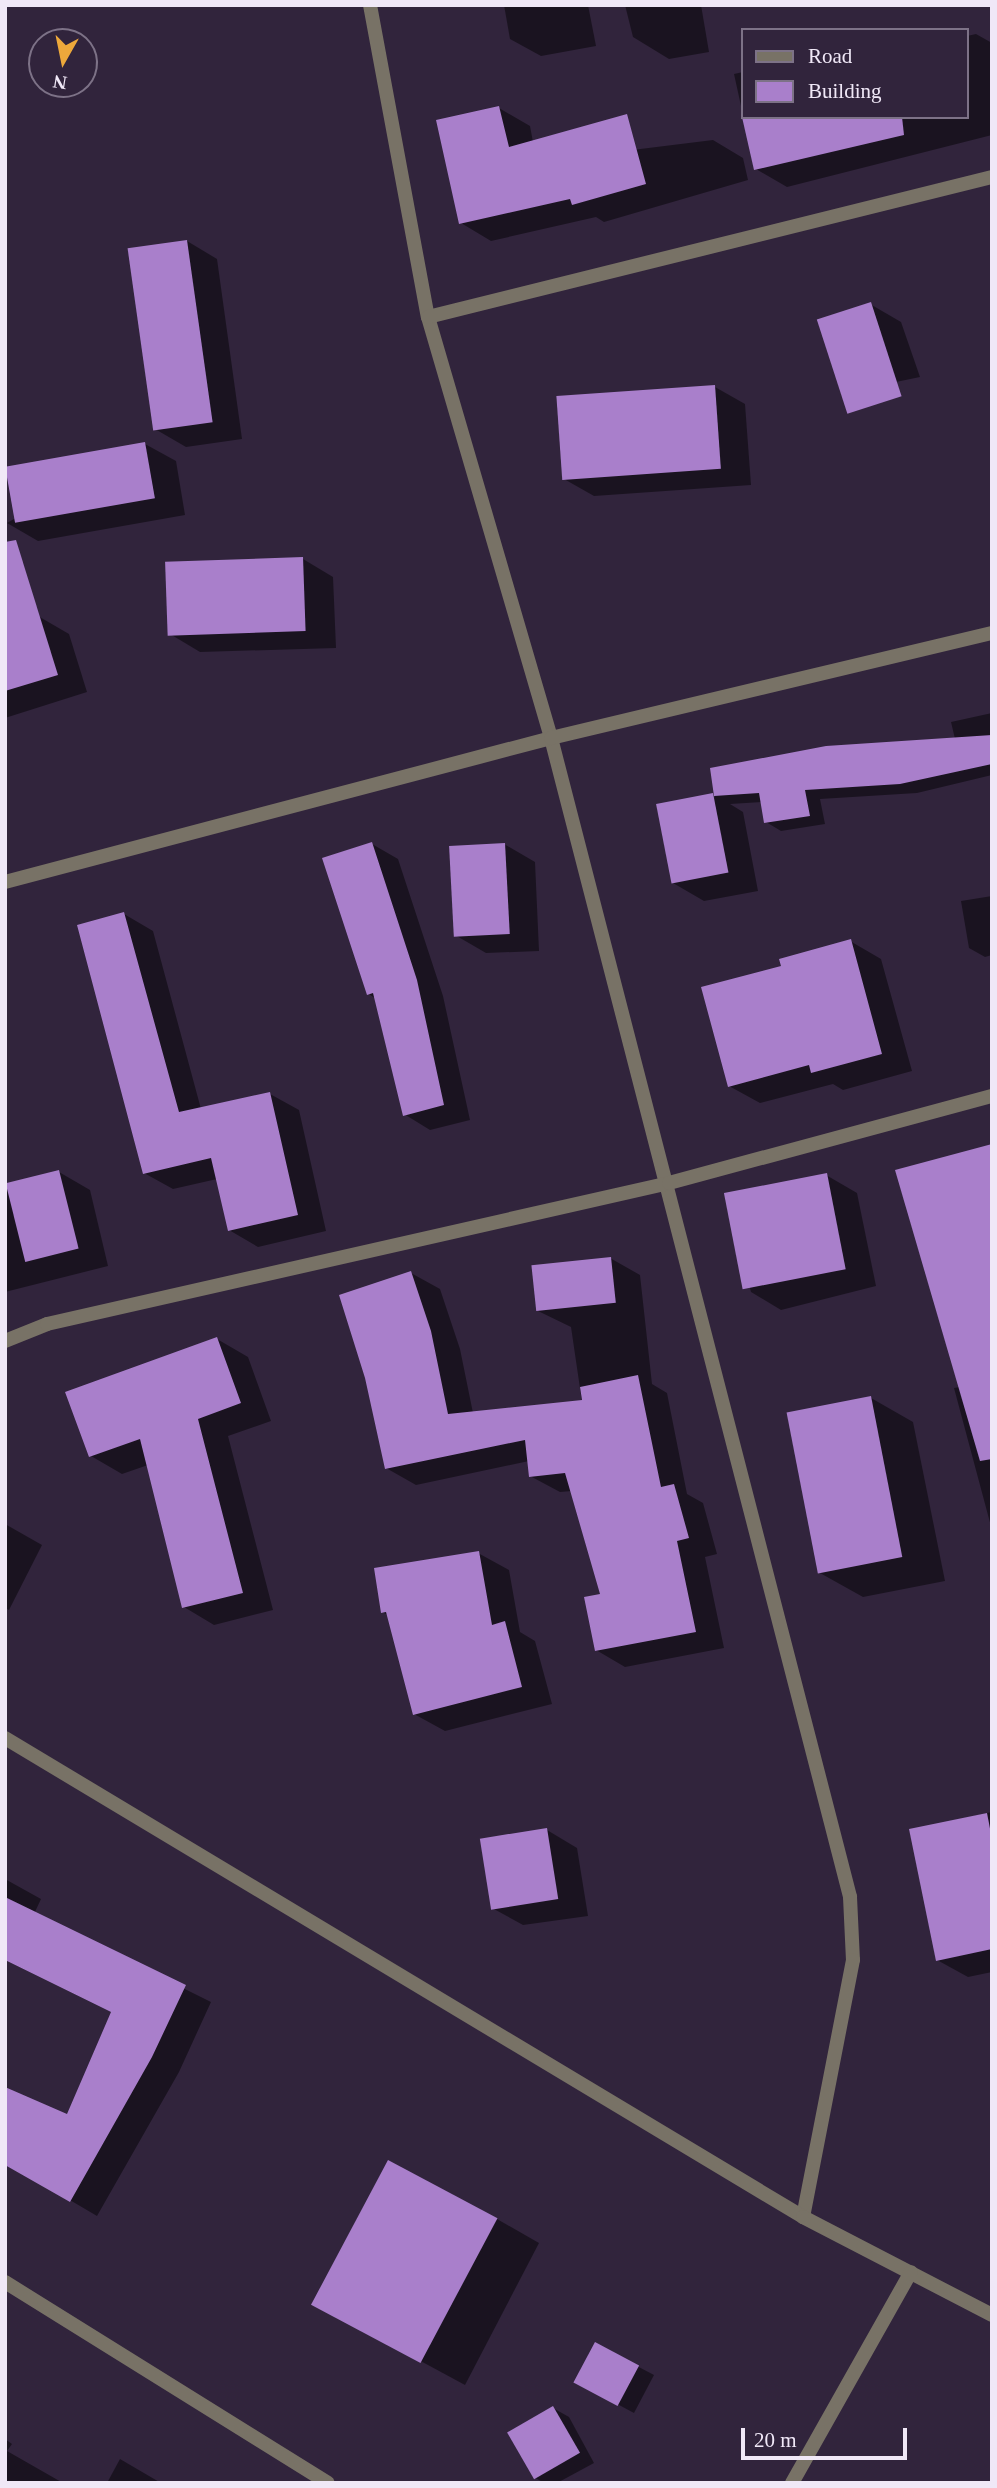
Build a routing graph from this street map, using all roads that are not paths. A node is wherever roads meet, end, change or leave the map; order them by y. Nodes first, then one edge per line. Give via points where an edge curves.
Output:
1 (370, 5) edge
2 (992, 177) edge
3 (428, 317) junction
4 (992, 633) edge
5 (551, 738) junction
6 (5, 882) edge
7 (992, 1096) edge
8 (669, 1183) junction
9 (5, 1341) edge
10 (5, 1738) edge
11 (803, 2217) junction
12 (911, 2272) junction
13 (5, 2281) edge
14 (992, 2315) edge
15 (328, 2483) edge
16 (792, 2483) edge

1 - 3 street
2 - 3 street
3 - 5 street
4 - 5 street
5 - 6 street
5 - 8 street
7 - 8 street
8 - 9 street via 47,1324
8 - 11 street via 849,1897 853,1960
10 - 11 street
11 - 12 street
12 - 14 street
12 - 16 street
13 - 15 street

